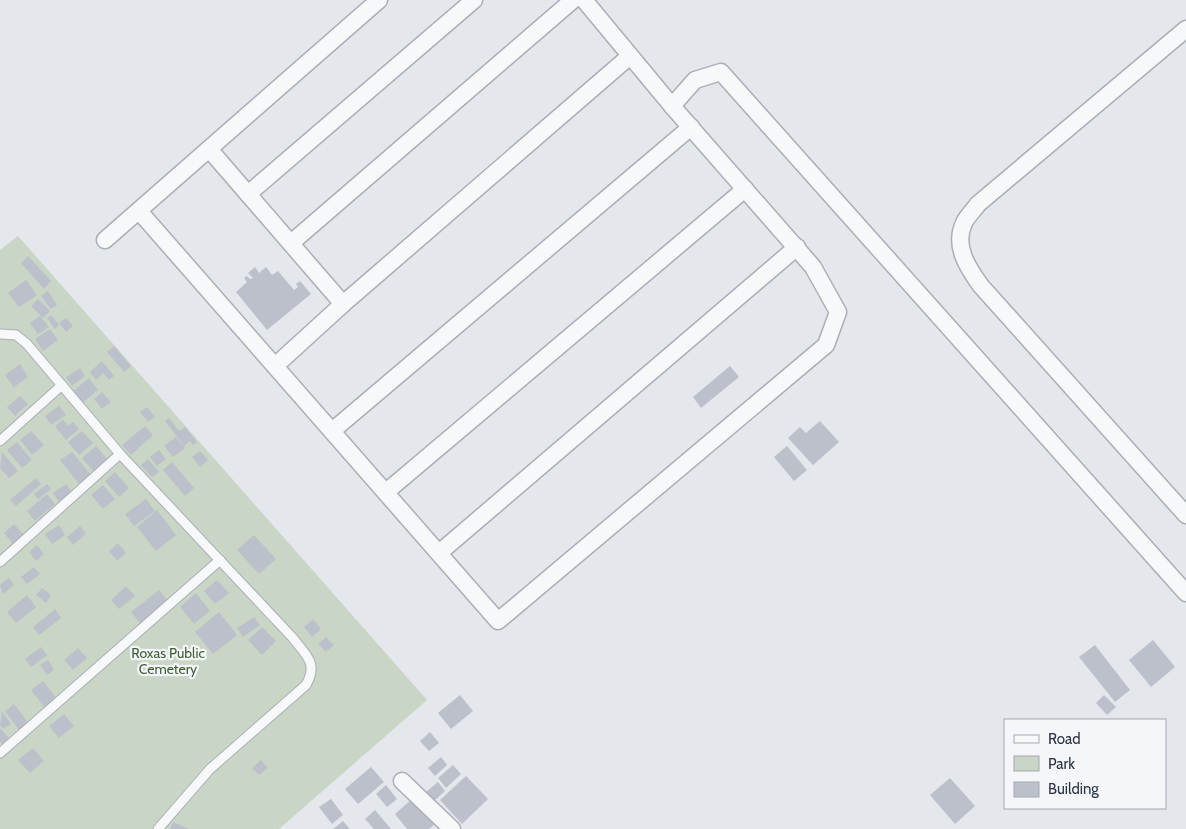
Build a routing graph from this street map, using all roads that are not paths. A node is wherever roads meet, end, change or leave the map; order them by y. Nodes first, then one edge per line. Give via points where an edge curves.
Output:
1 (379, 0) edge
2 (474, 0) edge
3 (573, 0) edge
4 (584, 0) edge
5 (1186, 29) edge
6 (630, 56) junction
7 (672, 106) junction
8 (691, 127) junction
9 (209, 149) junction
10 (745, 188) junction
11 (248, 194) junction
12 (139, 211) junction
13 (105, 240) dead end
14 (290, 243) junction
15 (797, 247) junction
16 (343, 304) junction
17 (0, 334) edge
18 (275, 366) junction
19 (62, 385) junction
20 (332, 431) junction
21 (0, 441) edge
22 (120, 454) junction
23 (386, 492) junction
24 (1186, 515) edge
25 (439, 553) junction
26 (220, 560) junction
27 (0, 562) edge
28 (1186, 593) edge
29 (0, 753) edge
30 (402, 781) dead end
31 (158, 829) edge
32 (452, 829) edge

1 - 9 street
2 - 11 street
3 - 14 street
4 - 6 street
5 - 24 street via 978,204 963,224 960,244 966,263 980,286
6 - 7 street
6 - 16 street
7 - 8 street
7 - 28 street via 695,80 721,72
8 - 10 street
8 - 20 street
9 - 11 street
9 - 12 street
10 - 15 street
10 - 23 street
11 - 14 street
12 - 13 street
12 - 18 street
14 - 16 street
15 - 25 street
15 - 25 street via 813,266 838,312 826,345 498,620
16 - 18 street
17 - 19 lane via 16,335
18 - 20 street
19 - 21 lane
19 - 22 lane
20 - 23 street
22 - 26 lane
22 - 27 lane
23 - 25 street
26 - 29 lane
26 - 31 lane via 311,662 312,676 289,702 210,769
30 - 32 street

